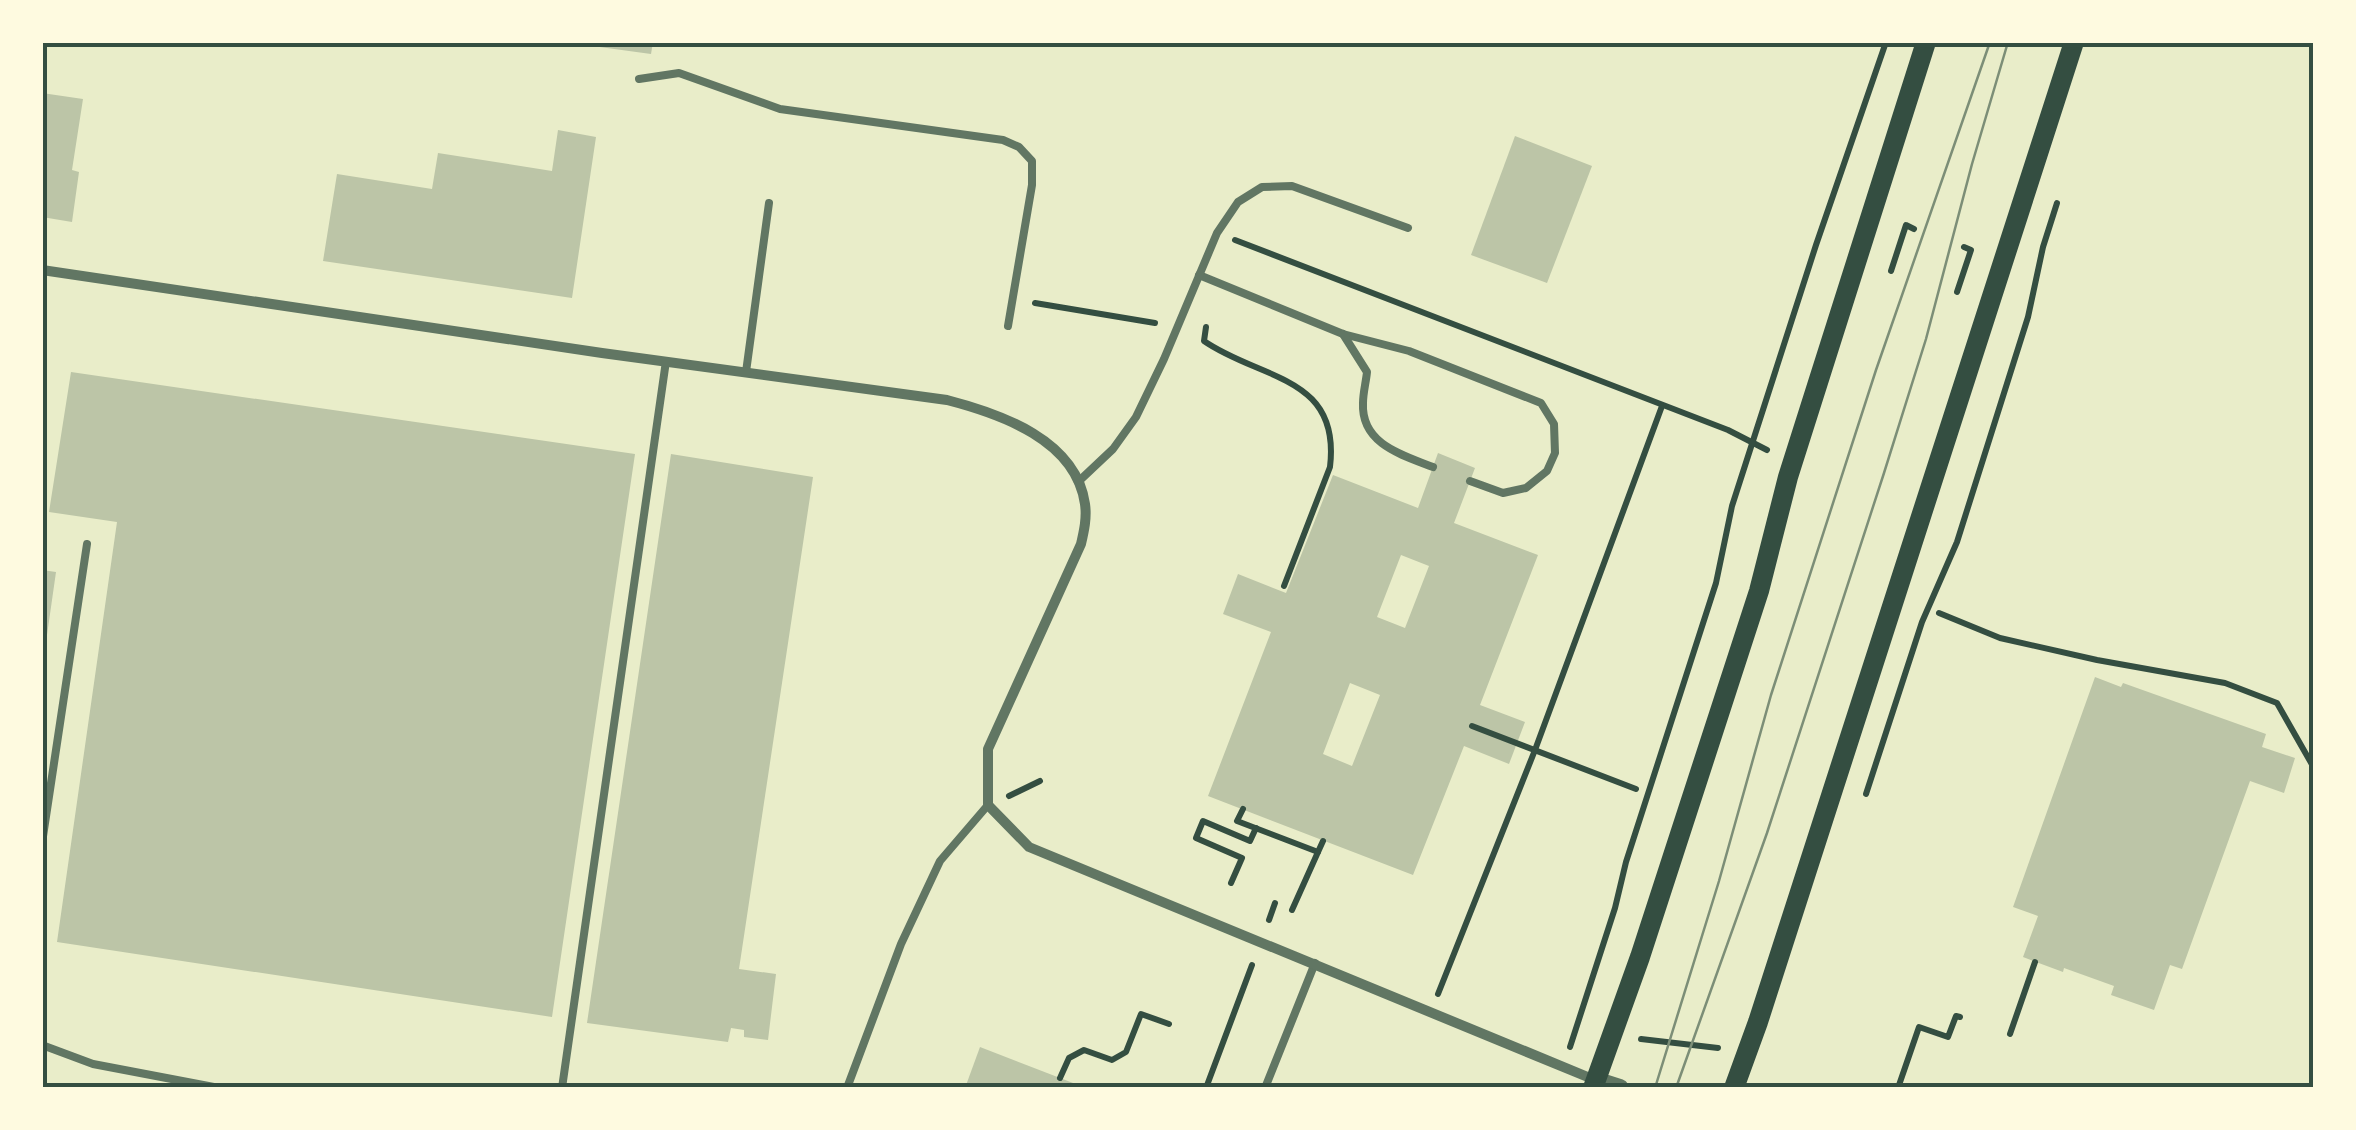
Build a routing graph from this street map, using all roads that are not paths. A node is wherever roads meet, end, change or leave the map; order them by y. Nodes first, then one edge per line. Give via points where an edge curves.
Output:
1 (2074, 42) edge
2 (1924, 47) edge
3 (639, 79) dead end
4 (770, 203) dead end
5 (1408, 228) dead end
6 (42, 270) edge
7 (1199, 275) junction
8 (1008, 326) dead end
9 (1343, 334) junction
10 (666, 361) junction
11 (746, 372) junction
12 (1433, 467) dead end
13 (1470, 480) dead end
14 (1078, 482) junction
15 (87, 544) dead end
16 (988, 806) junction
17 (42, 843) edge
18 (1314, 964) junction
19 (42, 1045) edge
20 (1594, 1084) edge
21 (219, 1088) edge
22 (562, 1088) edge
23 (847, 1088) edge
24 (1265, 1088) edge
25 (1620, 1088) edge
26 (1734, 1088) edge

1 - 26 main road
2 - 20 main road via 1758,591
3 - 8 lane via 678,73 780,108 1003,140 1019,148 1032,160 1032,185
4 - 11 lane
5 - 7 lane via 1292,186 1262,187 1238,202
6 - 10 street
7 - 9 lane
7 - 14 lane via 1136,417
9 - 12 lane via 1368,372 1362,408 1369,432 1388,449
9 - 13 lane via 1541,403 1554,424 1555,453 1547,471 1526,488 1503,493
10 - 11 street
10 - 22 lane
11 - 14 street via 974,407 1047,443
14 - 16 street via 1085,502 1082,544 988,749
15 - 17 lane
16 - 18 street via 1030,847
16 - 23 lane via 940,860
18 - 20 street
18 - 24 lane
19 - 21 lane via 93,1064
20 - 25 street

